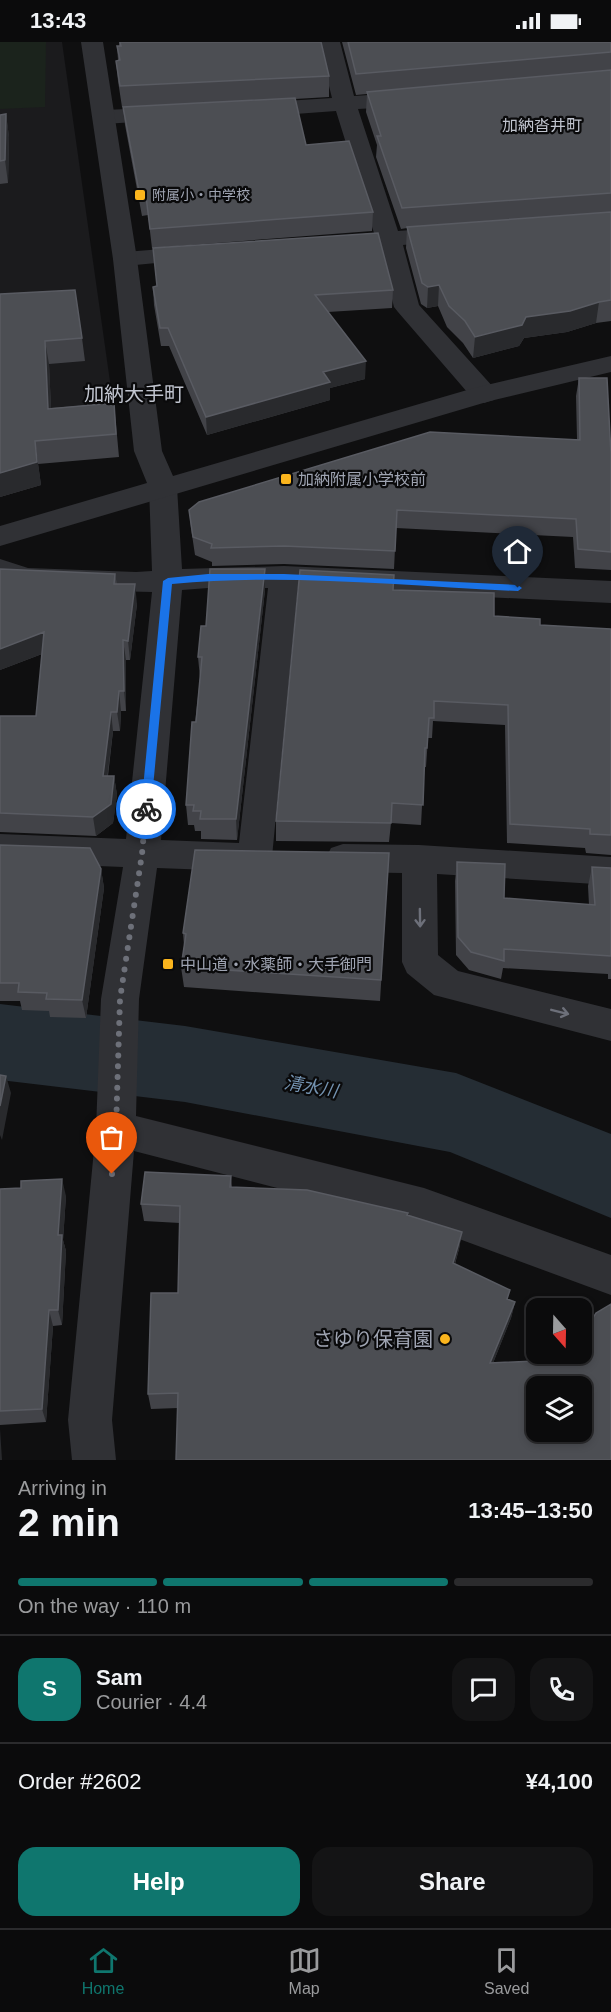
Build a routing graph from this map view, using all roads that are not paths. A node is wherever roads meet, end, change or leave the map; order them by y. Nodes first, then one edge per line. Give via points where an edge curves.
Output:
1 (92, 42) edge
2 (329, 42) edge
3 (438, 97) edge
4 (345, 105) junction
5 (232, 112) edge
6 (186, 114) edge
7 (105, 117) junction
8 (471, 233) edge
9 (389, 239) junction
10 (309, 245) edge
11 (217, 252) edge
12 (126, 259) junction
13 (611, 364) edge
14 (484, 394) junction
15 (163, 488) junction
16 (0, 536) edge
17 (0, 569) edge
18 (284, 577) junction
19 (168, 581) junction
20 (611, 592) edge
21 (0, 848) edge
22 (142, 854) junction
23 (255, 857) junction
24 (419, 860) junction
25 (611, 871) edge
26 (611, 1024) edge
27 (117, 1110) junction
28 (611, 1275) edge
29 (94, 1460) edge

1 - 7 street
2 - 4 street
3 - 4 street
4 - 5 street
4 - 9 street
6 - 7 street
7 - 12 street
8 - 9 street
9 - 10 street
9 - 14 street via 407,306
11 - 12 street
12 - 15 street via 148,451
13 - 14 street
14 - 15 street
15 - 16 street
15 - 19 street
17 - 19 street via 26,578
18 - 19 street
18 - 20 street
18 - 23 street
19 - 22 street
21 - 22 street
22 - 23 street
22 - 27 street via 120,1002
23 - 24 street
24 - 25 street
24 -> 26 street via 420,962 447,984
27 - 28 street via 424,1207
27 - 29 street via 90,1420

